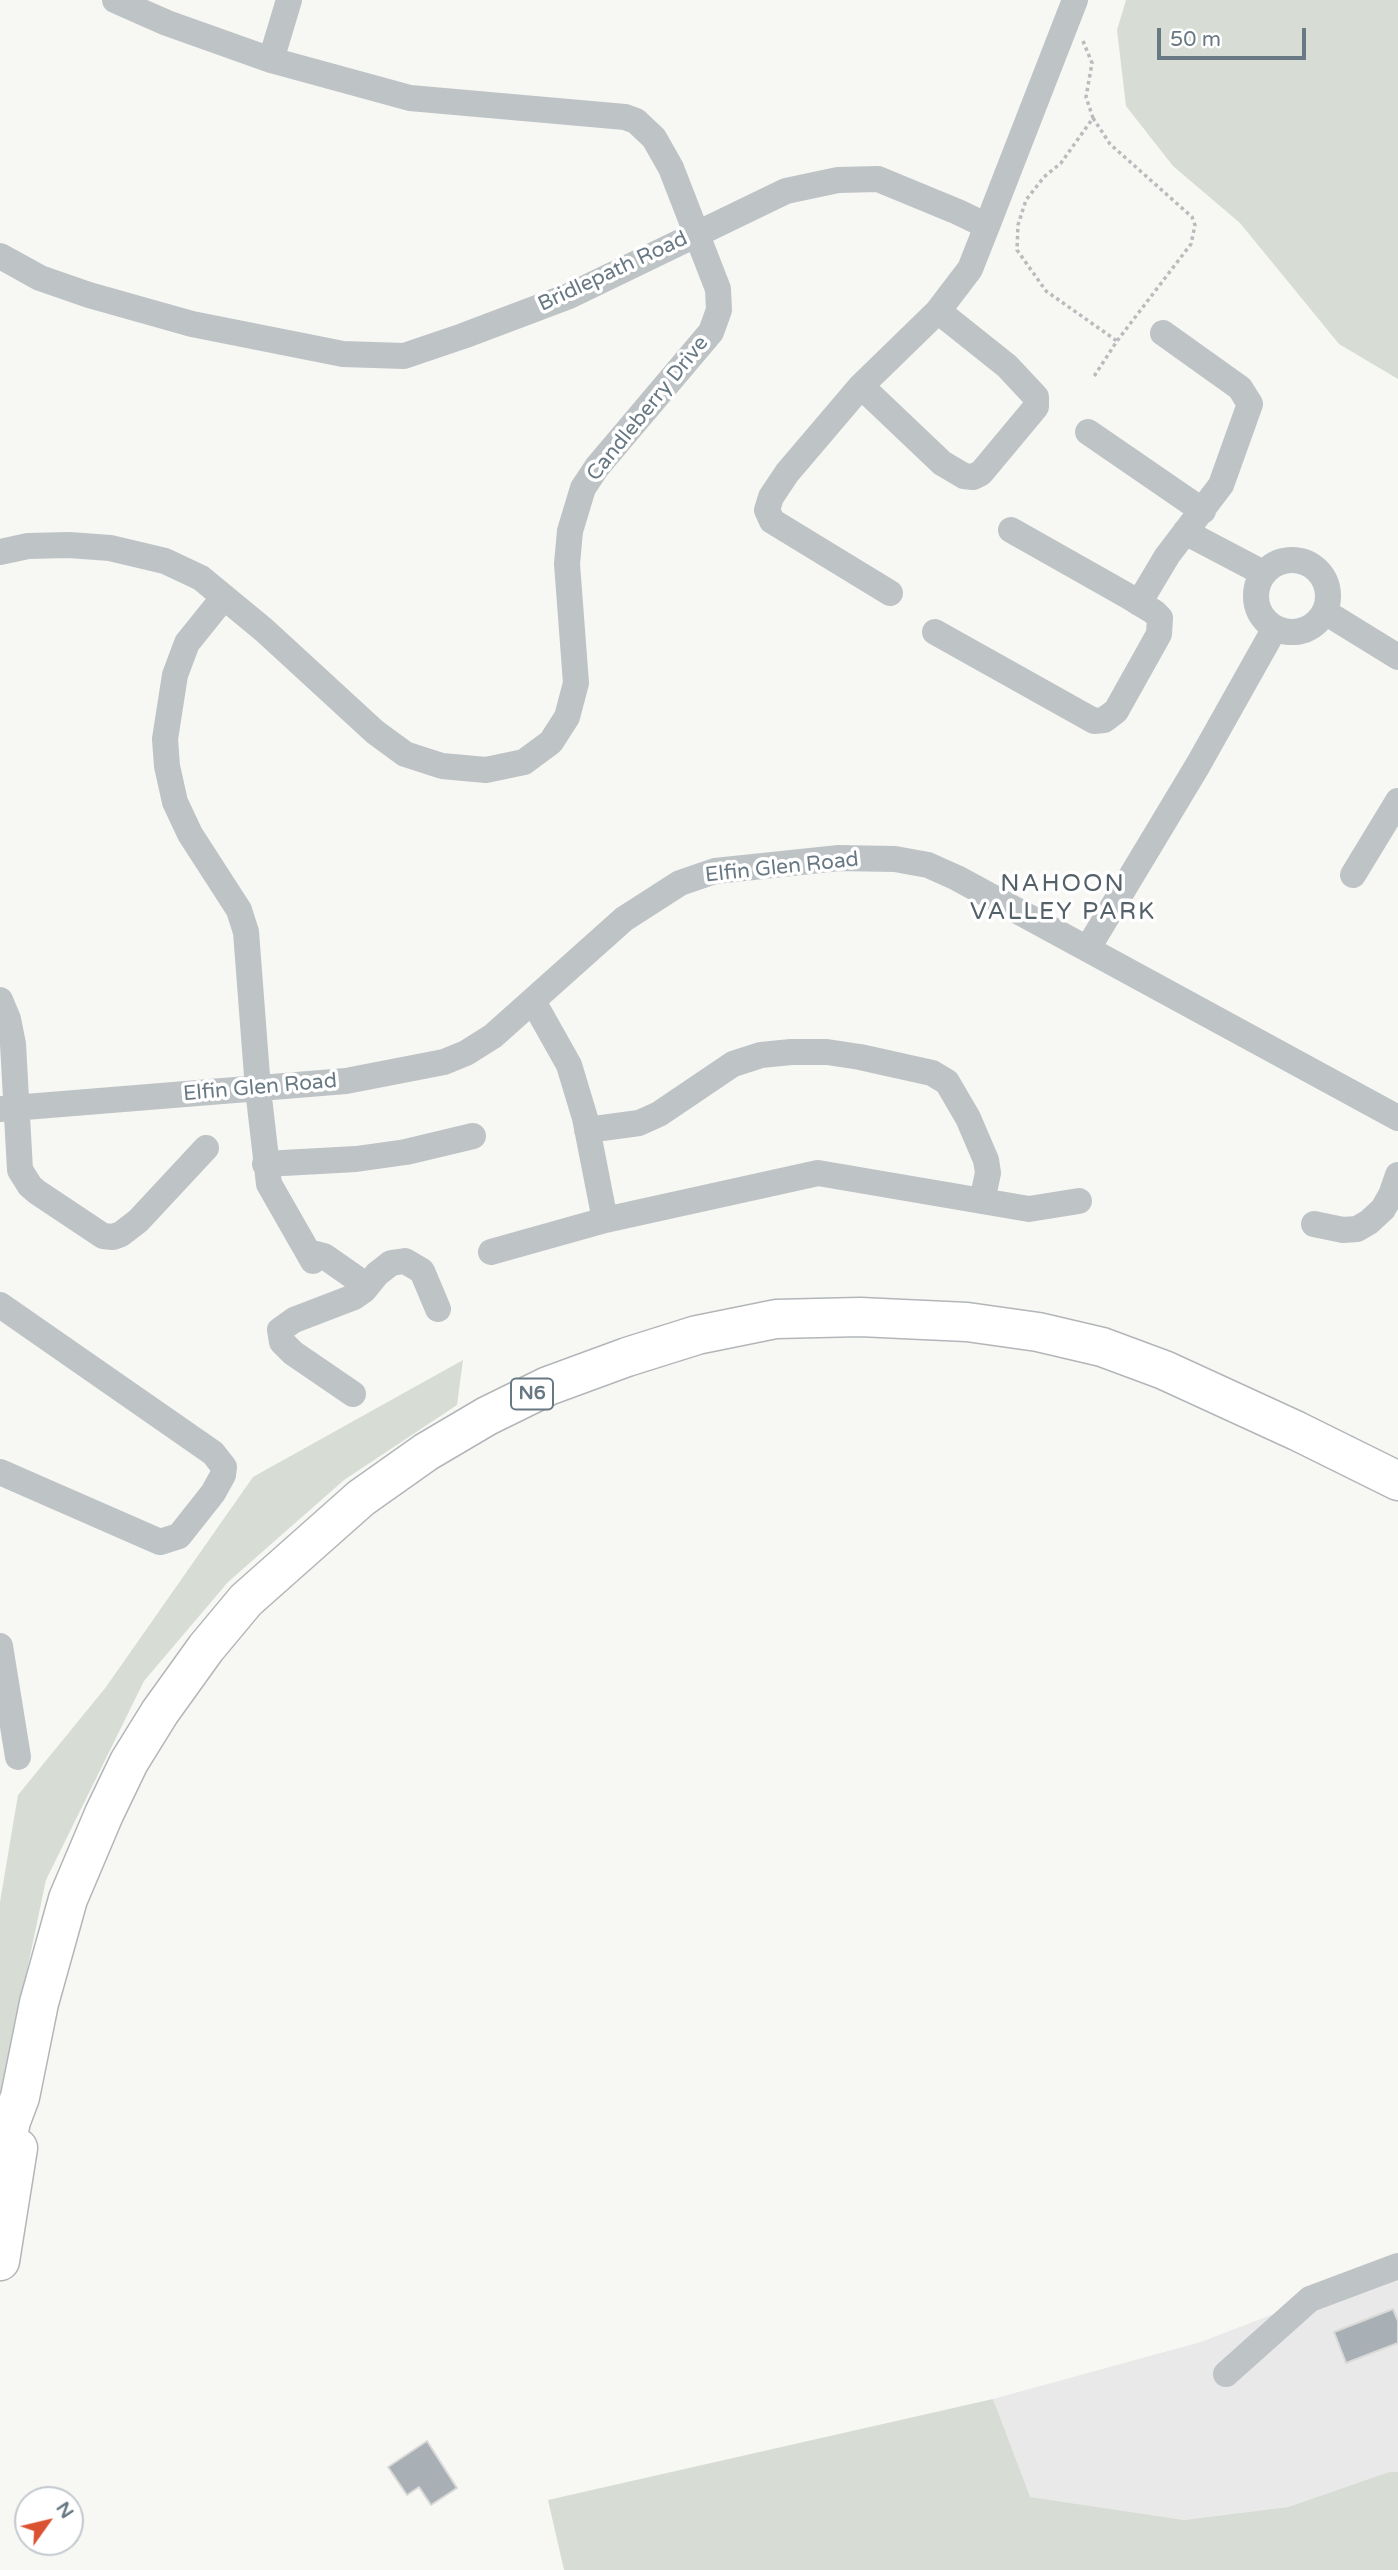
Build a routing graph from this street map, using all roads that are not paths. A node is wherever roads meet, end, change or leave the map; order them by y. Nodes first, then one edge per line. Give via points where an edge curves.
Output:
1 (115, 0) edge
2 (289, 0) edge
3 (1072, 9) edge
4 (271, 60) junction
5 (987, 226) junction
6 (696, 232) junction
7 (0, 256) edge
8 (938, 311) junction
9 (1163, 333) dead end
10 (861, 386) junction
11 (1088, 432) dead end
12 (1203, 510) junction
13 (1011, 530) dead end
14 (1185, 532) junction
15 (0, 552) edge
16 (1264, 573) junction
17 (890, 593) dead end
18 (225, 597) junction
19 (1139, 603) junction
20 (1325, 612) junction
21 (1275, 628) junction
22 (935, 632) dead end
23 (1398, 657) edge
24 (1398, 801) edge
25 (1353, 875) dead end
26 (1088, 948) junction
27 (0, 1000) edge
28 (533, 1001) junction
29 (258, 1089) junction
30 (8, 1108) edge
31 (1398, 1118) edge
32 (587, 1130) junction
33 (473, 1136) dead end
34 (206, 1147) dead end
35 (265, 1164) junction
36 (1398, 1175) edge
37 (982, 1201) junction
38 (1079, 1201) dead end
39 (605, 1220) junction
40 (1314, 1224) dead end
41 (491, 1252) dead end
42 (367, 1286) junction
43 (0, 1305) edge
44 (438, 1309) dead end
45 (353, 1394) dead end
46 (0, 1472) edge
47 (1398, 1481) edge
48 (0, 1646) edge
49 (18, 1757) dead end
50 (20, 2097) junction
51 (0, 2174) edge
52 (0, 2261) edge
53 (1398, 2266) edge
54 (1226, 2374) dead end

1 - 4 street, Candleberry Drive
2 - 4 street
3 - 5 street
4 - 6 street, Candleberry Drive via 410,99 636,121 654,138 671,168
5 - 6 street, Bridlepath Road via 878,179 838,180 786,191
5 - 8 street via 970,269
6 - 7 street, Bridlepath Road via 569,296 404,356 344,354 192,324 40,278
6 - 18 street, Candleberry Drive via 718,289 719,310 711,332 597,467 574,511 568,564 576,683 567,717 551,742 524,762 486,770 442,766 405,754 374,732
8 - 10 street
8 - 10 street via 1007,366 1036,397 1036,407 981,473 964,476 942,463
9 - 12 street via 1240,388 1250,404 1220,485
10 - 17 street via 787,472 767,510 772,521
11 - 12 street
12 - 14 street
13 - 19 street
14 - 16 street
14 - 19 street
15 - 18 street, Candleberry Drive via 27,546 110,548 165,561 201,578
16 - 20 street via 1291,560 1311,565 1328,591
16 - 21 street via 1256,604
18 - 29 street via 187,643 175,675 165,738 175,802 239,911 246,932
19 - 22 street via 1160,618 1159,634 1116,711 1099,722
20 - 21 street via 1309,629
20 - 23 street
21 - 26 street
24 - 25 street
26 - 28 street, Elfin Glen Road via 928,865 839,858 715,871 680,883 624,919
26 - 31 street, Elfin Glen Road
27 - 30 street via 13,1044
28 - 29 street, Elfin Glen Road via 493,1036 444,1062 346,1082
28 - 32 street via 569,1065
29 - 30 street, Elfin Glen Road
29 - 35 street
30 - 34 street via 25,1179 103,1236 121,1234 138,1221
32 - 37 street via 639,1123 733,1064 761,1055 827,1052 860,1057 932,1073 947,1082 986,1160
32 - 39 street
33 - 35 street via 356,1159
35 - 42 street via 269,1184 311,1256 324,1256
36 - 40 street via 1391,1195 1369,1222 1343,1230
37 - 38 street via 1029,1209
37 - 39 street via 817,1173
39 - 41 street
42 - 44 street via 391,1263 405,1261 422,1271
42 - 45 street via 354,1297 280,1330 282,1342 293,1353
43 - 46 street via 213,1453 224,1467 214,1493 179,1536 160,1542
47 - 50 highway, N6 via 1188,1381 1102,1348 1038,1332 967,1322 776,1319 697,1335 548,1386 426,1452 361,1497 246,1600 206,1648 130,1762 73,1887 39,2003
48 - 49 street
50 - 51 highway, N6
50 - 52 highway, N6 via 22,2123
53 - 54 street via 1310,2299

